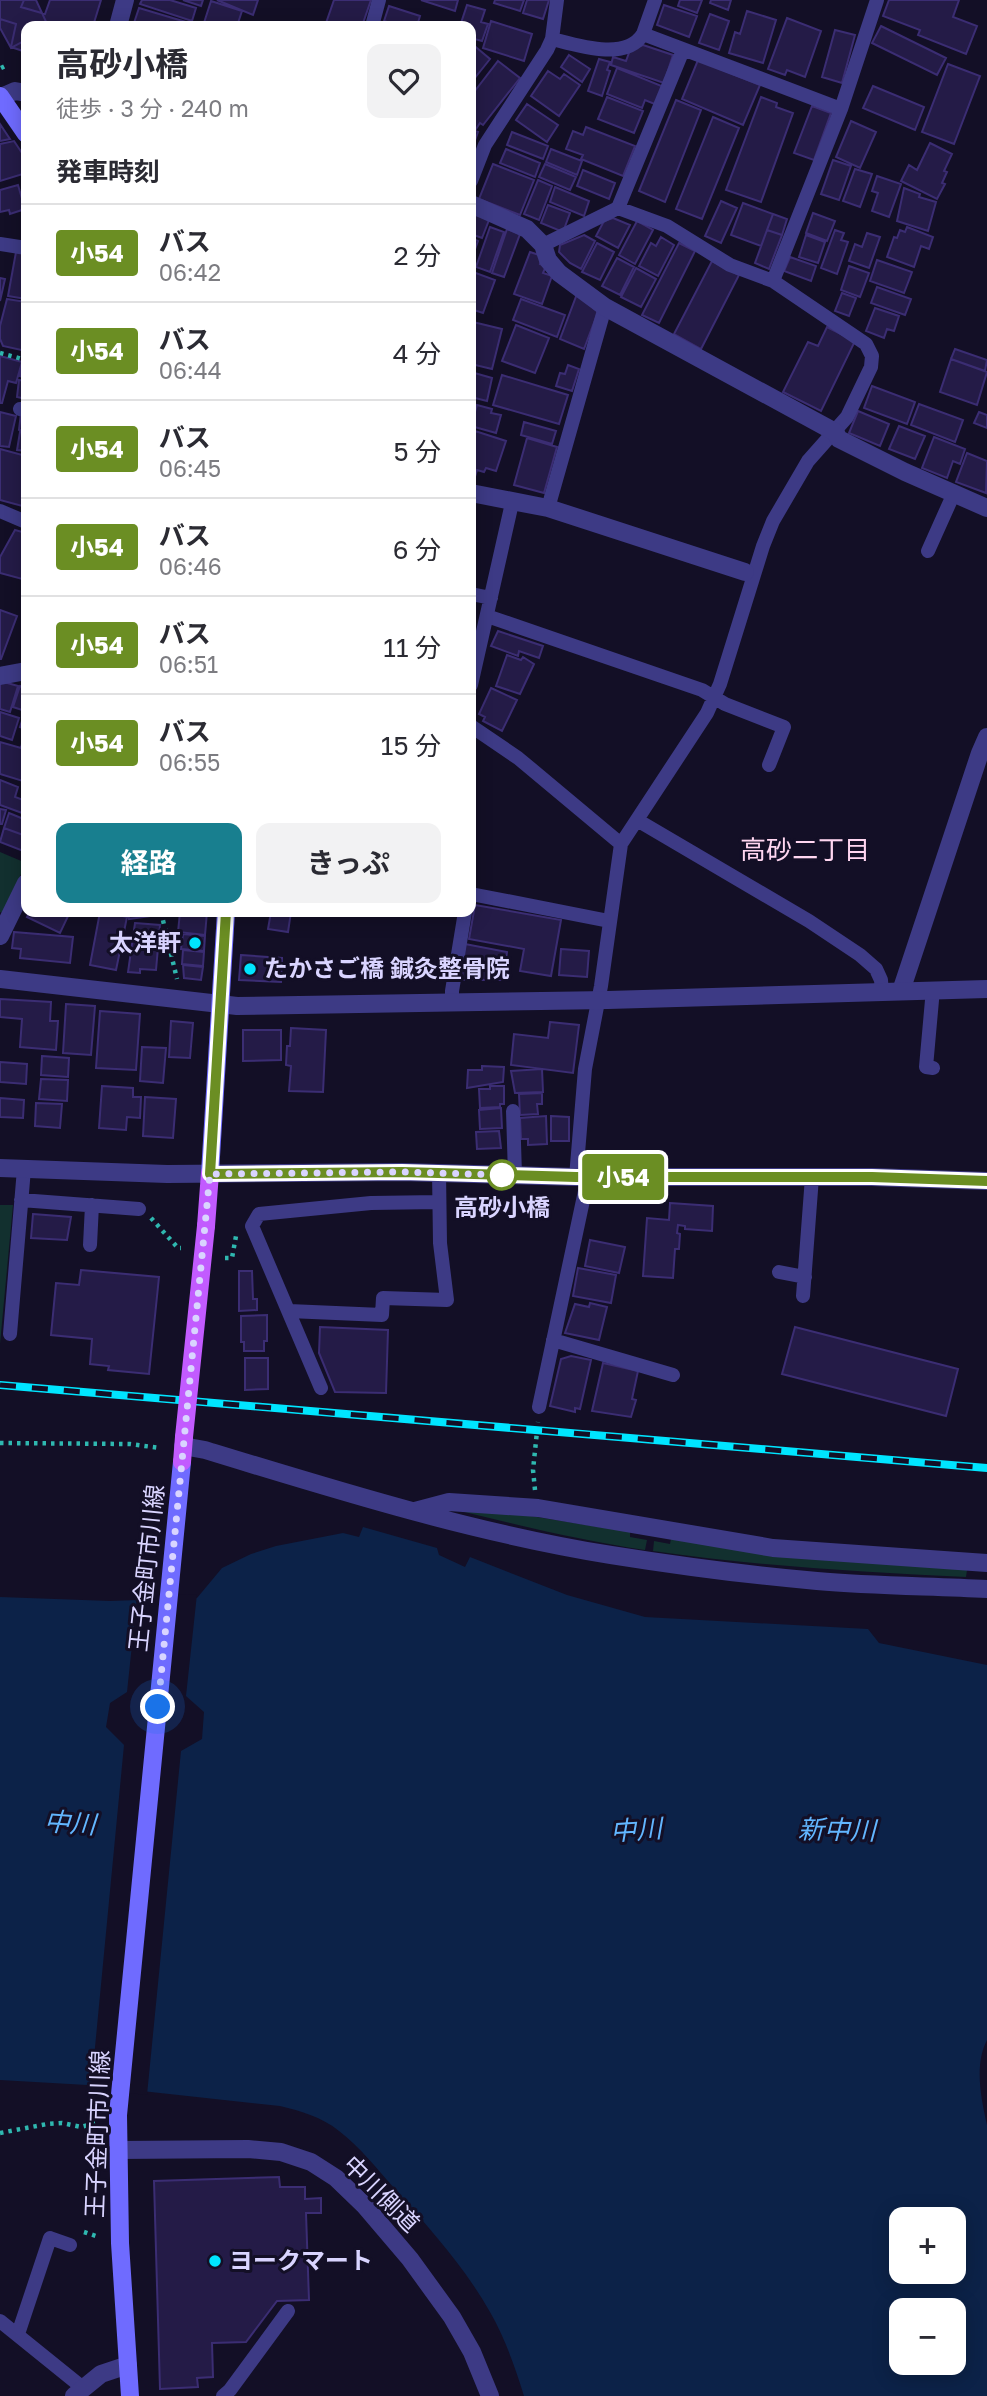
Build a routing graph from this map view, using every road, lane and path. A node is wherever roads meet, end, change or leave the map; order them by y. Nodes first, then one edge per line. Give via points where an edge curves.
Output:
1 (125, 0) edge
2 (379, 0) edge
3 (557, 0) edge
4 (655, 0) edge
5 (877, 0) edge
6 (119, 21) edge
7 (373, 21) edge
8 (643, 34) junction
9 (552, 38) junction
10 (683, 50) junction
11 (21, 93) edge
12 (0, 96) edge
13 (841, 109) junction
14 (21, 127) edge
15 (476, 168) edge
16 (476, 206) edge
17 (618, 208) junction
18 (0, 244) edge
19 (543, 245) junction
20 (21, 247) edge
21 (773, 281) junction
22 (605, 307) junction
23 (0, 353) edge
24 (21, 359) edge
25 (835, 432) junction
26 (954, 493) junction
27 (476, 494) edge
28 (512, 502) junction
29 (548, 508) junction
30 (987, 508) edge
31 (0, 511) edge
32 (21, 520) edge
33 (928, 551) dead end
34 (749, 574) junction
35 (476, 595) edge
36 (491, 598) junction
37 (487, 616) junction
38 (476, 663) edge
39 (21, 672) edge
40 (0, 676) edge
41 (714, 698) junction
42 (476, 729) edge
43 (987, 737) edge
44 (769, 765) dead end
45 (637, 820) junction
46 (621, 844) junction
47 (21, 892) edge
48 (476, 895) edge
49 (162, 917) edge
50 (226, 917) edge
51 (464, 917) edge
52 (609, 921) junction
53 (2, 928) edge
54 (0, 979) edge
55 (178, 986) dead end
56 (933, 989) junction
57 (987, 989) edge
58 (901, 991) junction
59 (882, 992) junction
60 (597, 1000) junction
61 (452, 1003) junction
62 (220, 1004) junction
63 (933, 1068) dead end
64 (513, 1111) dead end
65 (0, 1168) edge
66 (24, 1169) junction
67 (439, 1172) junction
68 (210, 1174) junction
69 (515, 1175) junction
70 (582, 1177) junction
71 (812, 1177) junction
72 (987, 1181) edge
73 (22, 1200) junction
74 (438, 1202) junction
75 (92, 1205) junction
76 (144, 1213) joint
77 (90, 1245) dead end
78 (181, 1248) dead end
79 (232, 1255) dead end
80 (225, 1258) dead end
81 (779, 1272) dead end
82 (805, 1276) junction
83 (803, 1296) dead end
84 (289, 1311) junction
85 (10, 1334) dead end
86 (554, 1340) junction
87 (673, 1375) dead end
88 (321, 1388) dead end
89 (539, 1407) joint
90 (0, 1443) edge
91 (160, 1448) dead end
92 (183, 1448) junction
93 (538, 1508) junction
94 (414, 1511) junction
95 (987, 1563) edge
96 (987, 1589) edge
97 (100, 2122) dead end
98 (0, 2133) edge
99 (118, 2150) junction
100 (78, 2230) dead end
101 (96, 2236) dead end
102 (70, 2245) dead end
103 (288, 2311) dead end
104 (0, 2321) edge
105 (18, 2334) junction
106 (128, 2365) junction
107 (78, 2392) edge
108 (130, 2396) edge
109 (223, 2396) edge
110 (490, 2396) edge

1 - 6 street
2 - 7 lane
3 - 9 lane
4 - 8 lane
5 - 13 lane
8 - 9 lane via 640,40 609,51
8 - 10 lane
9 - 15 lane via 485,145
10 - 13 lane
10 - 17 lane
11 - 12 street
12 - 14 main road
13 - 21 lane
16 - 19 street via 527,229
17 - 19 lane
17 - 21 lane via 667,226 730,265
18 - 20 lane
19 - 22 street via 559,273
21 - 25 lane via 866,344 872,356 868,376
22 - 25 street
22 - 29 lane
23 - 24 path
25 - 26 street via 839,439
25 - 34 lane via 789,490
26 - 30 street
26 - 33 lane
27 - 28 street
28 - 29 street
28 - 36 lane
29 - 34 street
31 - 32 lane
34 - 41 lane
35 - 36 lane
36 - 37 lane
37 - 38 lane
37 - 41 lane
39 - 40 street
41 - 44 lane via 784,727
41 - 45 lane
42 - 46 lane via 518,758
43 - 58 street
45 - 46 lane
45 - 59 lane via 860,955 876,969
46 - 52 lane
47 - 53 street
48 - 52 lane
49 - 55 path
50 - 62 main road, 王子金町市川線
51 - 61 lane
52 - 60 lane
54 - 62 street
56 - 57 street
56 - 58 street
56 - 63 lane via 926,1067
58 - 59 street
59 - 60 street
60 - 61 street
60 - 70 lane via 585,1069
61 - 62 street
62 - 68 main road, 王子金町市川線
64 - 69 lane
65 - 66 street
66 - 68 street
66 - 73 lane
67 - 68 street
67 - 69 street
67 - 74 lane
68 - 92 main road, 王子金町市川線, bridge
69 - 70 street
70 - 71 street
70 - 86 lane
71 - 72 street
71 - 82 lane
73 - 75 lane
73 - 85 lane
74 - 84 lane via 447,1300 383,1298 382,1315
74 - 84 lane via 370,1203 259,1214 252,1226
75 - 76 lane
75 - 77 lane
76 - 78 path
79 - 80 path
81 - 82 lane
82 - 83 lane
84 - 88 lane
86 - 87 lane
86 - 89 lane
89 - 93 path via 533,1470
90 - 91 path
92 - 94 street via 205,1450
92 - 99 main road, 王子金町市川線
93 - 94 street via 449,1502
93 - 95 street via 773,1548
94 - 96 street via 609,1555 719,1571
97 - 98 path via 81,2127 47,2124
99 - 106 main road, 王子金町市川線
99 - 110 street, 中川側道 via 248,2149 281,2152 312,2162 364,2204 410,2259 452,2316
100 - 101 path
102 - 105 lane via 50,2238
103 - 109 lane
104 - 105 lane
105 - 107 lane
106 - 107 street via 101,2374
106 - 108 main road, 王子金町市川線

